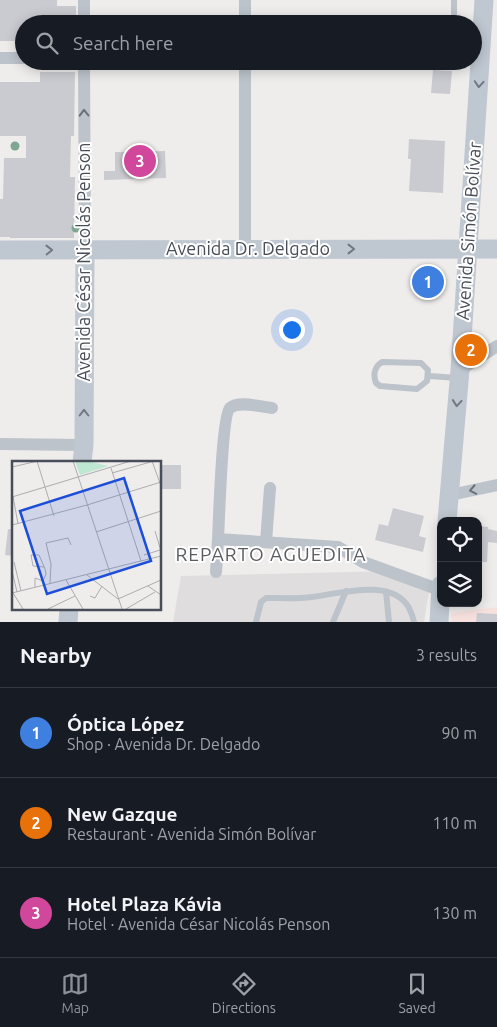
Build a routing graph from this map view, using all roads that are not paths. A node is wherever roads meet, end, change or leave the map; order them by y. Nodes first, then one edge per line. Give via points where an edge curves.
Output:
1 (84, 0) edge
2 (244, 0) edge
3 (454, 0) edge
4 (484, 0) edge
5 (84, 15) edge
6 (244, 15) edge
7 (454, 15) edge
8 (482, 16) edge
9 (0, 58) edge
10 (15, 58) edge
11 (84, 70) edge
12 (244, 70) edge
13 (476, 70) edge
14 (245, 248) junction
15 (86, 249) junction
16 (467, 249) junction
17 (497, 249) edge
18 (0, 250) edge
19 (497, 346) edge
20 (459, 374) junction
21 (429, 376) junction
22 (272, 408) dead end
23 (0, 444) edge
24 (83, 453) edge
25 (497, 485) edge
26 (270, 488) dead end
27 (450, 494) junction
28 (447, 517) edge
29 (218, 539) junction
30 (266, 542) junction
31 (216, 572) dead end
32 (437, 589) edge
33 (346, 591) junction
34 (386, 592) junction
35 (439, 607) edge
36 (256, 622) edge
37 (333, 622) edge
38 (388, 622) edge
39 (414, 622) edge
40 (439, 622) edge

1 - 5 street
2 - 6 street
3 - 7 lane
4 - 8 main road, Avenida Simón Bolívar
9 - 10 street
15 -> 11 street, Avenida César Nicolás Penson
12 - 14 street
13 -> 16 main road, Avenida Simón Bolívar
14 - 15 main road, Avenida Dr. Delgado
14 -> 16 main road, Avenida Dr. Delgado
18 -> 15 main road, Avenida Dr. Delgado
24 -> 15 main road, Avenida César Nicolás Penson
16 - 17 main road, Avenida Dr. Delgado
16 - 20 main road, Avenida Simón Bolívar
19 - 20 street
20 - 21 lane
20 -> 27 main road, Avenida Simón Bolívar
21 - 21 lane via 425,366 415,362 382,362 374,372 380,386 410,389 423,385
22 - 29 street via 239,404 227,411
23 - 24 street
25 -> 27 street
26 - 30 street
27 - 28 main road, Avenida Simón Bolívar
29 - 30 street
29 - 31 street
30 - 32 street via 338,547 363,562
33 - 34 lane
33 - 36 lane via 311,597 266,598 261,602
33 - 37 lane
34 - 38 lane
34 - 39 lane via 397,596 408,606
35 - 40 main road

